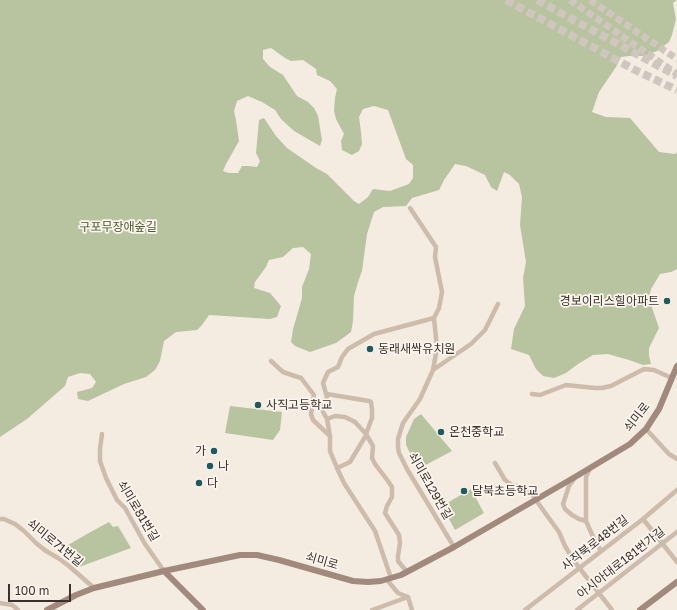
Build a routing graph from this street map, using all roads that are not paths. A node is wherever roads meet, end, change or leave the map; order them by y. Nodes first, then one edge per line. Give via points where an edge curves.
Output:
1 (410, 208) dead end
2 (498, 304) dead end
3 (434, 318) junction
4 (271, 361) dead end
5 (677, 366) edge
6 (433, 370) junction
7 (672, 378) junction
8 (327, 394) junction
9 (532, 394) dead end
10 (327, 419) junction
11 (646, 429) junction
12 (102, 434) dead end
13 (367, 435) junction
14 (330, 436) junction
15 (677, 459) edge
16 (495, 463) dead end
17 (337, 468) junction
18 (590, 468) junction
19 (575, 477) junction
20 (677, 490) edge
21 (536, 500) junction
22 (643, 518) junction
23 (0, 520) edge
24 (586, 521) junction
25 (677, 532) edge
26 (663, 544) junction
27 (454, 547) junction
28 (601, 551) junction
29 (677, 562) edge
30 (579, 568) junction
31 (164, 571) junction
32 (407, 572) junction
33 (389, 579) junction
34 (677, 582) edge
35 (94, 588) junction
36 (599, 593) junction
37 (408, 598) junction
38 (0, 604) edge
39 (18, 610) edge
40 (47, 610) edge
41 (203, 610) edge
42 (372, 610) edge
43 (412, 610) edge
44 (525, 610) edge
45 (577, 610) edge
46 (612, 610) edge
47 (640, 610) edge

1 - 3 street, 쇠미로129번길 via 436,247 435,257 442,292
2 - 6 street via 485,330 472,344
3 - 6 street, 쇠미로129번길 via 437,348
3 - 8 street via 374,334 348,349 338,367 328,372 323,383
4 - 14 street via 283,372 301,378 314,395 312,420
5 - 7 main road, 쇠미로
6 - 27 street, 쇠미로129번길 via 420,399 404,423 398,446 407,469
7 - 9 street via 654,370 644,369 606,387 566,385 540,395
7 - 11 main road, 쇠미로 via 659,409
8 - 10 street via 322,410
8 - 13 street via 370,402 372,418
10 - 13 street via 335,416 345,418 354,422
10 - 14 street
11 - 15 street
11 - 18 main road, 쇠미로 via 630,444
12 - 31 street, 쇠미로81번길 via 100,461 112,489
13 - 17 street via 364,436 350,462
13 - 32 street via 373,446 372,458 392,488 392,497 385,514 399,535 398,561
14 - 17 street via 330,451
16 - 21 street via 506,480 512,485 529,490
17 - 33 street via 375,531
18 - 19 main road, 쇠미로
18 - 24 street via 586,477
19 - 21 main road, 쇠미로
19 - 24 street via 563,504 572,515
20 - 22 street, 사직북로48번길
21 - 27 main road, 쇠미로
21 - 30 street via 559,532
22 - 26 street
22 - 28 street, 사직북로48번길
23 - 35 street, 쇠미로71번길 via 15,524
24 - 28 street
25 - 26 street, 아시아대로181번가길
26 - 29 street
26 - 36 street, 아시아대로181번가길
27 - 32 main road, 쇠미로
28 - 30 street, 사직북로48번길
30 - 36 street
30 - 44 street, 사직북로48번길
31 - 33 main road, 쇠미로 via 240,555 257,555 353,581
31 - 35 main road, 쇠미로
31 - 41 main road
32 - 33 main road, 쇠미로
33 - 37 street via 398,592
34 - 47 main road
35 - 40 main road, 쇠미로
36 - 45 street, 아시아대로181번가길
36 - 46 street
37 - 42 street
37 - 43 street
38 - 39 street via 12,605

